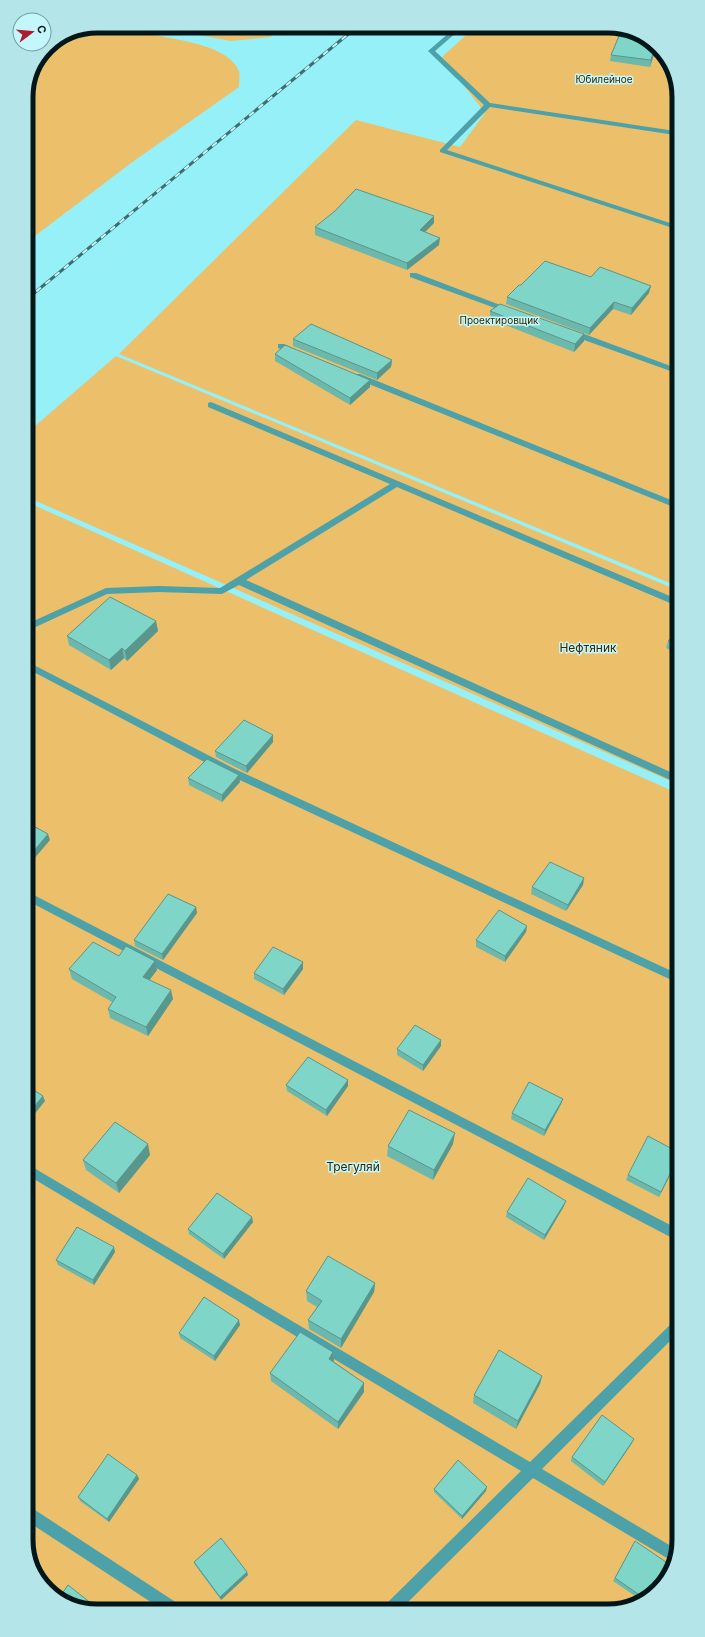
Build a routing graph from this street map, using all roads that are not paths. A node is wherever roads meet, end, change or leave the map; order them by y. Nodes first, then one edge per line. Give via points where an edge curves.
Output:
1 (453, 33) edge
2 (488, 105) junction
3 (672, 132) edge
4 (672, 226) edge
5 (413, 275) dead end
6 (515, 312) edge
7 (566, 331) edge
8 (281, 346) edge
9 (303, 355) edge
10 (672, 370) edge
11 (347, 372) edge
12 (211, 404) dead end
13 (396, 484) junction
14 (672, 503) edge
15 (239, 581) junction
16 (672, 601) edge
17 (33, 625) edge
18 (33, 668) edge
19 (672, 777) edge
20 (33, 899) edge
21 (672, 975) edge
22 (33, 1172) edge
23 (672, 1233) edge
24 (672, 1331) edge
25 (532, 1471) junction
26 (33, 1517) edge
27 (671, 1553) edge
28 (166, 1604) edge
29 (396, 1604) edge

1 - 2 street via 432,51
2 - 3 street
2 - 4 street via 442,151
5 - 6 street
7 - 10 street
8 - 9 street
11 - 14 street
12 - 13 street
13 - 15 street
13 - 16 street
15 - 17 street via 222,591 106,591
15 - 19 street
18 - 21 street via 232,772
20 - 23 street
22 - 25 street
24 - 25 street
25 - 27 street
25 - 29 street
26 - 28 street

